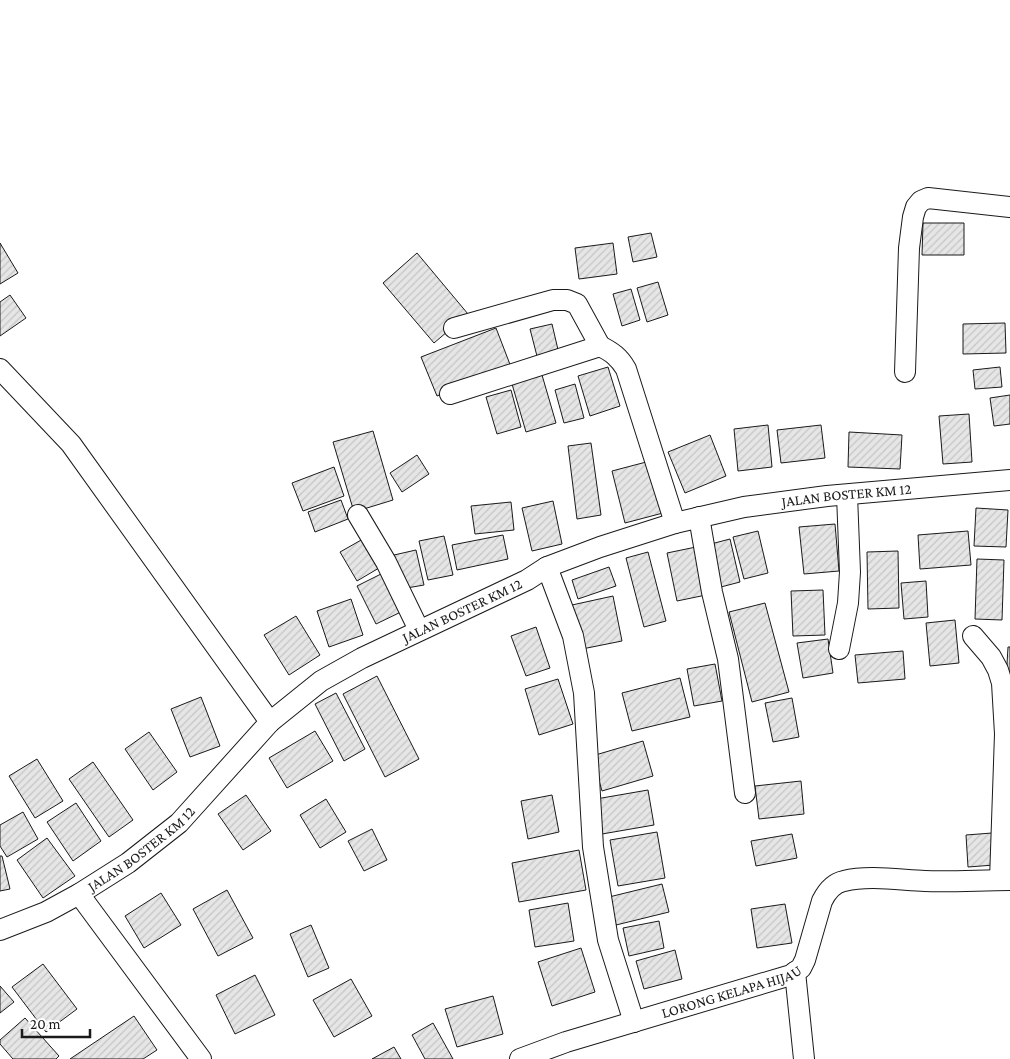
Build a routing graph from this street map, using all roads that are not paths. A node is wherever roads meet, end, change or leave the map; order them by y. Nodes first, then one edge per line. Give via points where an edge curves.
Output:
1 (1010, 207) edge
2 (454, 328) dead end
3 (600, 346) junction
4 (0, 369) edge
5 (906, 372) dead end
6 (450, 394) dead end
7 (1010, 480) edge
8 (847, 495) junction
9 (358, 515) dead end
10 (698, 517) junction
11 (675, 522) junction
12 (547, 567) junction
13 (419, 630) junction
14 (973, 636) dead end
15 (839, 649) dead end
16 (270, 722) junction
17 (1008, 734) edge
18 (745, 793) dead end
19 (1005, 880) edge
20 (79, 894) junction
21 (0, 930) edge
22 (796, 972) junction
23 (634, 1022) junction
24 (201, 1059) edge
25 (520, 1059) edge
26 (804, 1059) edge

1 - 5 street via 928,198 916,207 909,248
2 - 3 street via 544,302 567,300 576,304
3 - 6 street
3 - 11 street via 620,358 626,369
4 - 16 street via 71,444
7 - 8 street, JALAN BOSTER KM 12
8 - 10 street, JALAN BOSTER KM 12 via 744,507
8 - 15 street via 850,572
9 - 13 street via 386,562
10 - 11 street, JALAN BOSTER KM 12
10 - 18 street via 728,659
11 - 12 street, JALAN BOSTER KM 12
12 - 13 street, JALAN BOSTER KM 12 via 527,580
12 - 23 street via 575,645 584,693 593,847 608,940
13 - 16 street, JALAN BOSTER KM 12 via 321,682
14 - 17 street via 998,670
16 - 20 street, JALAN BOSTER KM 12 via 179,823 128,863
17 - 19 street
19 - 22 street, LORONG KELAPA HIJAU via 842,881 833,886 822,901 809,952
20 - 21 street, JALAN BOSTER KM 12 via 46,912
20 - 24 street
22 - 23 street, LORONG KELAPA HIJAU
22 - 26 street
23 - 25 street, LORONG KELAPA HIJAU

